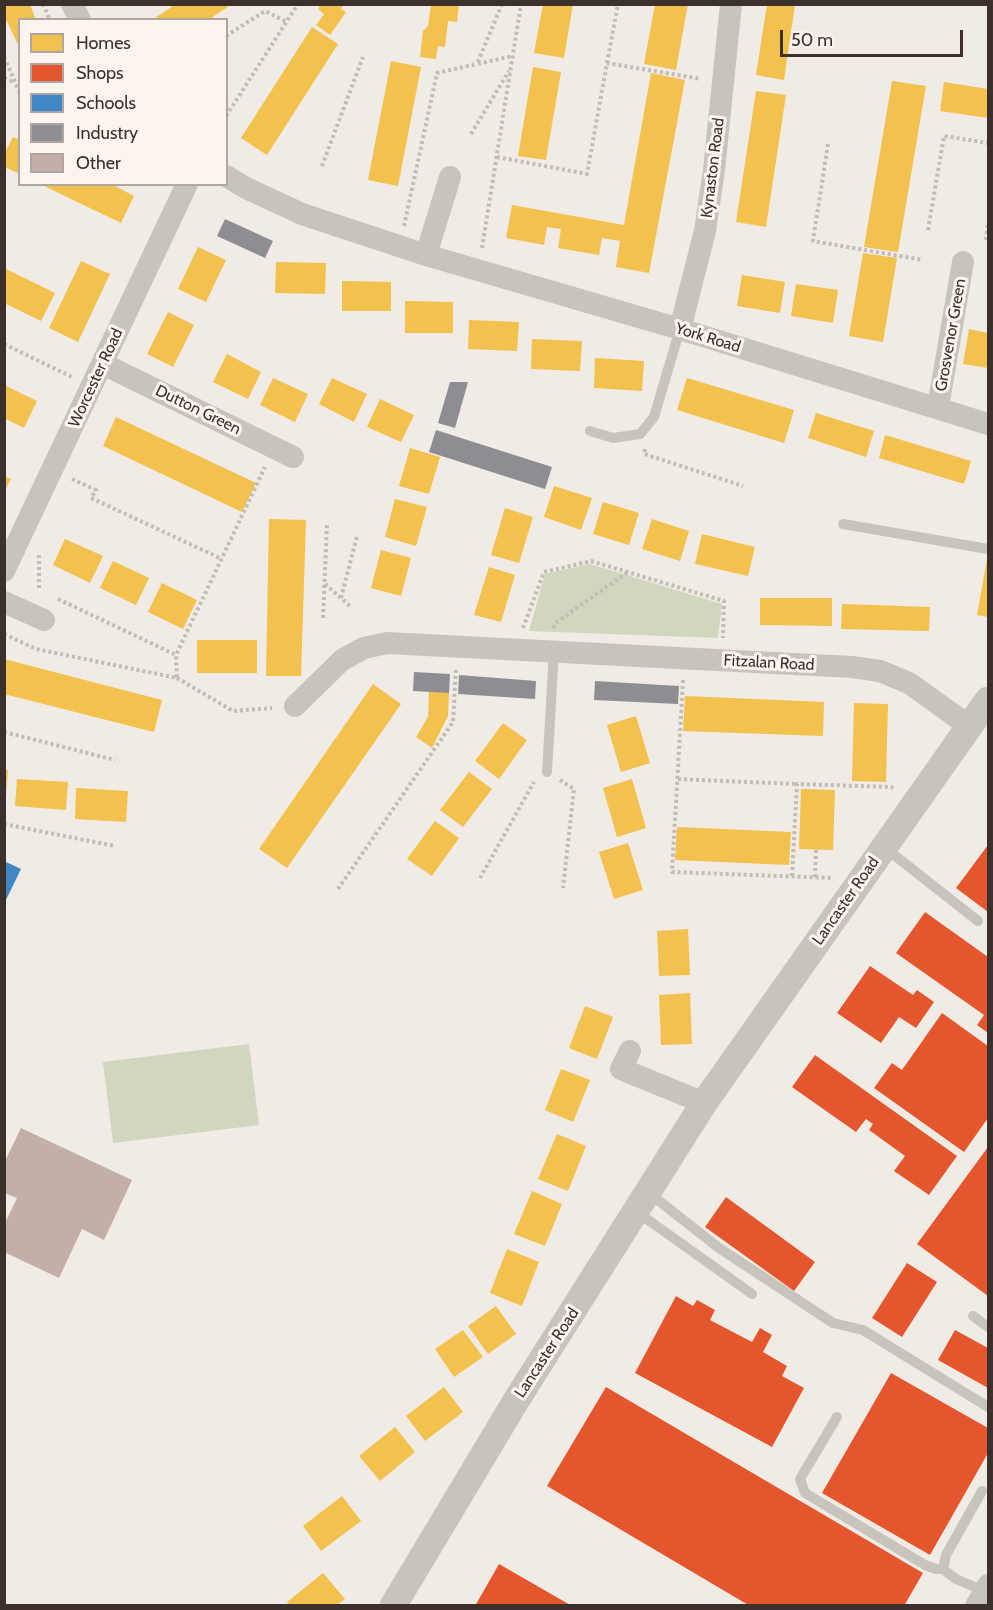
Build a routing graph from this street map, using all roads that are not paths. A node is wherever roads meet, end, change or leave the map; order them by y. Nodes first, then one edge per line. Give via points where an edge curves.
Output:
1 (72, 4) edge
2 (731, 4) edge
3 (79, 18) edge
4 (228, 177) edge
5 (450, 177) dead end
6 (186, 186) edge
7 (426, 255) junction
8 (963, 262) dead end
9 (680, 329) junction
10 (103, 364) junction
11 (938, 407) junction
12 (988, 424) edge
13 (590, 431) dead end
14 (284, 452) road end
15 (843, 524) dead end
16 (988, 549) edge
17 (4, 571) edge
18 (4, 602) edge
19 (44, 620) dead end
20 (550, 651) junction
21 (988, 699) edge
22 (295, 706) road end
23 (969, 726) junction
24 (547, 772) road end
25 (884, 847) junction
26 (978, 921) dead end
27 (630, 1051) dead end
28 (704, 1104) junction
29 (643, 1203) junction
30 (752, 1294) dead end
31 (973, 1316) dead end
32 (988, 1327) edge
33 (988, 1407) edge
34 (837, 1417) dead end
35 (982, 1491) dead end
36 (943, 1569) junction
37 (983, 1594) edge
38 (393, 1605) edge

1 - 3 street
2 - 9 street, Kynaston Road via 705,231
4 - 7 street, York Road via 302,214
5 - 7 street
6 - 10 street, Worcester Road
7 - 9 street, York Road
8 - 11 street, Grosvenor Green
9 - 11 street, York Road
9 - 13 lane via 654,417 639,434 613,438
10 - 14 street, Dutton Green
10 - 17 street, Worcester Road
11 - 12 street, York Road
15 - 16 lane
18 - 19 street
20 - 22 street, Fitzalan Road via 387,643 364,648 342,660
20 - 23 street, Fitzalan Road via 879,671 909,683
20 - 24 lane
21 - 23 street, Lancaster Road
23 - 25 street, Lancaster Road
25 - 26 lane
25 - 28 street, Lancaster Road
27 - 28 street via 621,1069
28 - 29 street, Lancaster Road
29 - 30 lane
29 - 33 lane via 833,1323 863,1330
29 - 38 street, Lancaster Road
31 - 32 lane
34 - 36 lane via 800,1479 805,1493 925,1565
35 - 36 lane via 946,1555
36 - 37 lane

